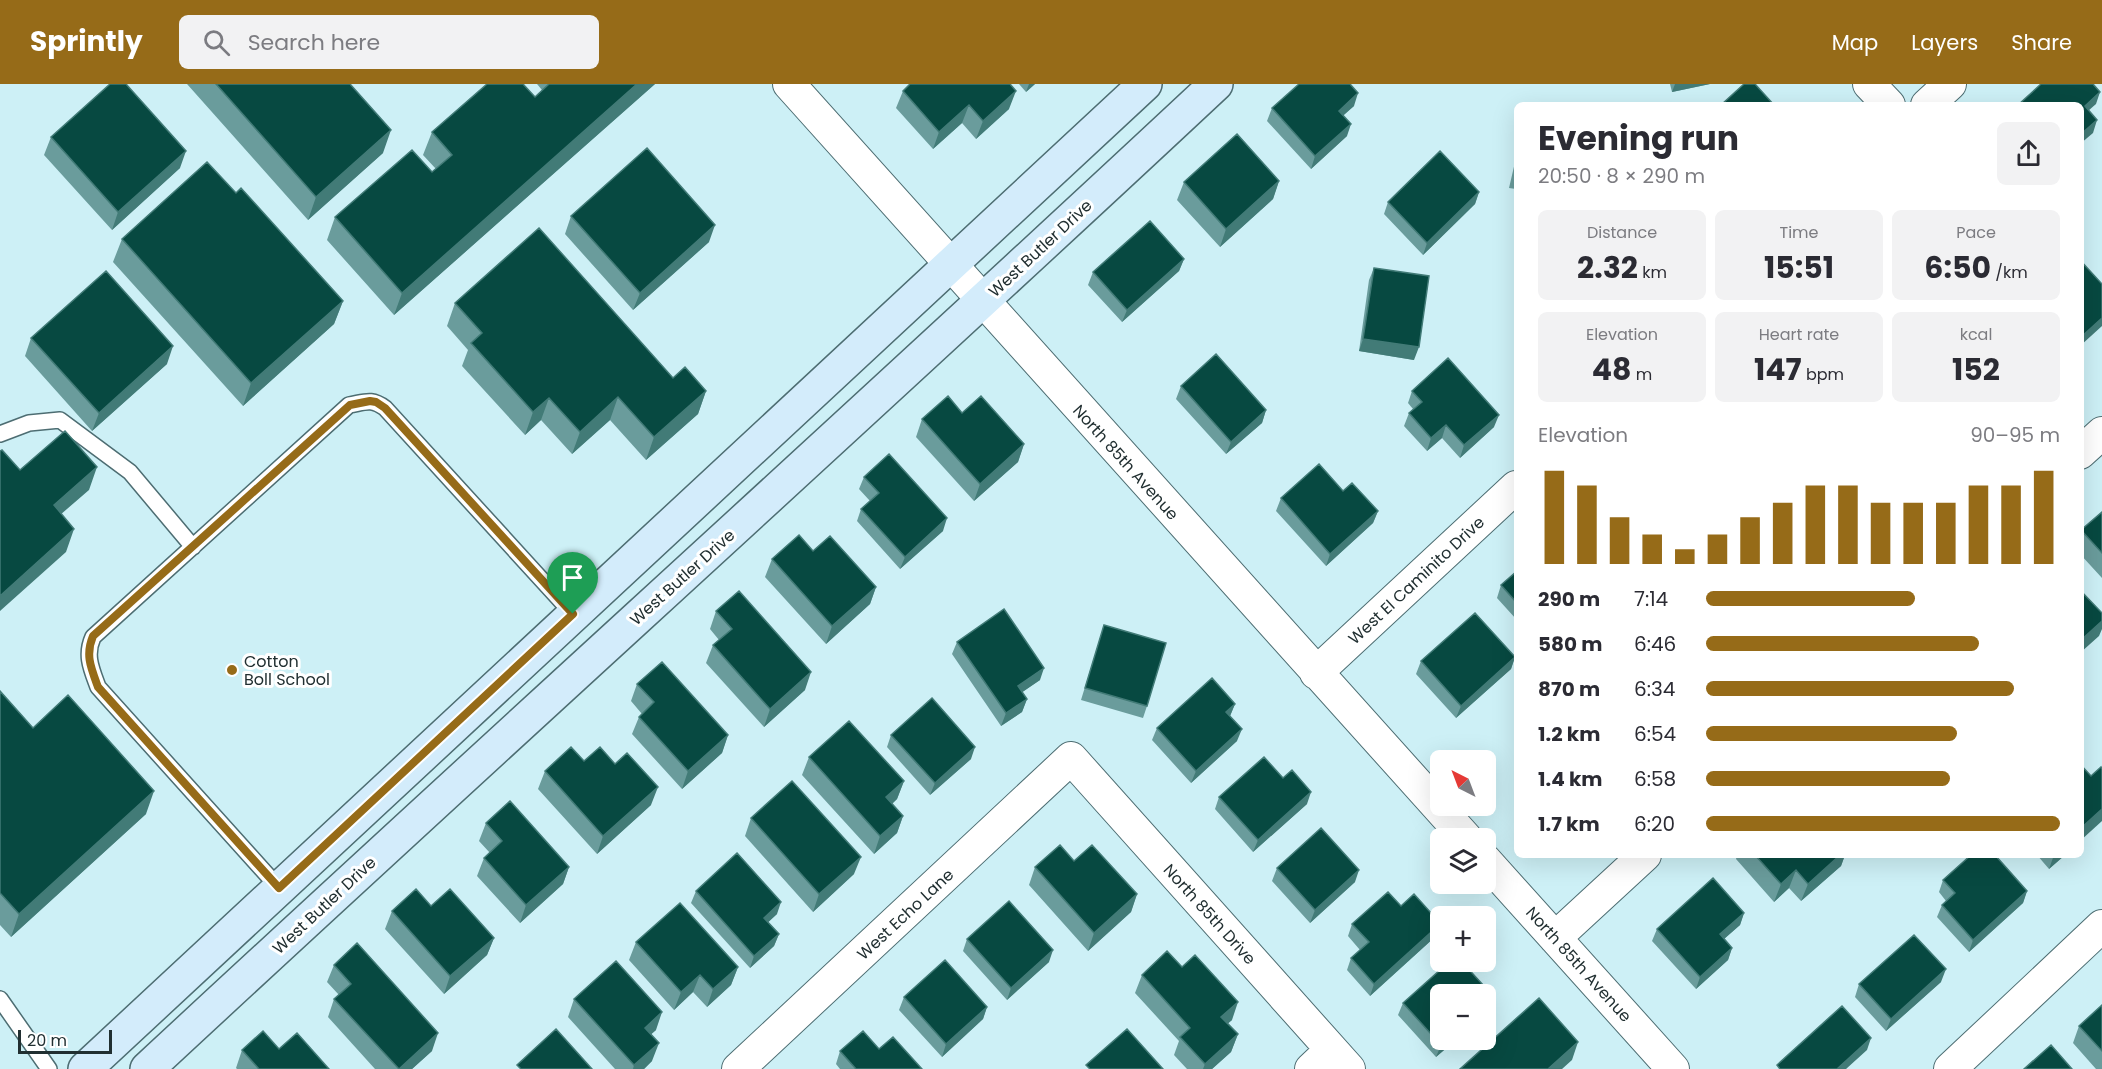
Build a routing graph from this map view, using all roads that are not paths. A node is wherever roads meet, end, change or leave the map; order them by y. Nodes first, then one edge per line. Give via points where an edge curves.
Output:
1 (789, 84) edge
2 (1145, 84) edge
3 (1216, 84) edge
4 (1869, 84) edge
5 (1950, 84) edge
6 (1886, 102) edge
7 (1930, 102) edge
8 (949, 264) junction
9 (983, 302) junction
10 (2102, 433) edge
11 (0, 434) edge
12 (2084, 449) edge
13 (1514, 489) edge
14 (193, 547) junction
15 (573, 614) junction
16 (1316, 673) junction
17 (1071, 758) joint
18 (1457, 828) edge
19 (1642, 858) edge
20 (1496, 872) edge
21 (279, 888) junction
22 (2102, 926) edge
23 (1555, 938) junction
24 (0, 999) edge
25 (1330, 1063) edge
26 (49, 1069) edge
27 (85, 1069) edge
28 (147, 1069) edge
29 (738, 1069) edge
30 (1673, 1069) edge
31 (1950, 1069) edge

1 - 8 street, North 85th Avenue
2 - 8 street
3 - 9 street, West Butler Drive
4 - 6 street
5 - 7 street
8 - 9 street, North 85th Avenue
8 - 15 street
9 - 16 street, North 85th Avenue
9 - 28 street, West Butler Drive
10 - 12 street
11 - 14 lane via 29,423 60,420 130,472
13 - 16 street, West El Caminito Drive
14 - 15 lane via 350,405 376,402
14 - 21 lane via 93,636 88,648 89,663 98,687
15 - 21 street
16 - 18 street, North 85th Avenue
17 - 25 street, North 85th Drive
17 - 29 street, West Echo Lane
19 - 23 street
20 - 23 street, North 85th Avenue
21 - 27 street
22 - 31 street
23 - 30 street, North 85th Avenue
24 - 26 lane

